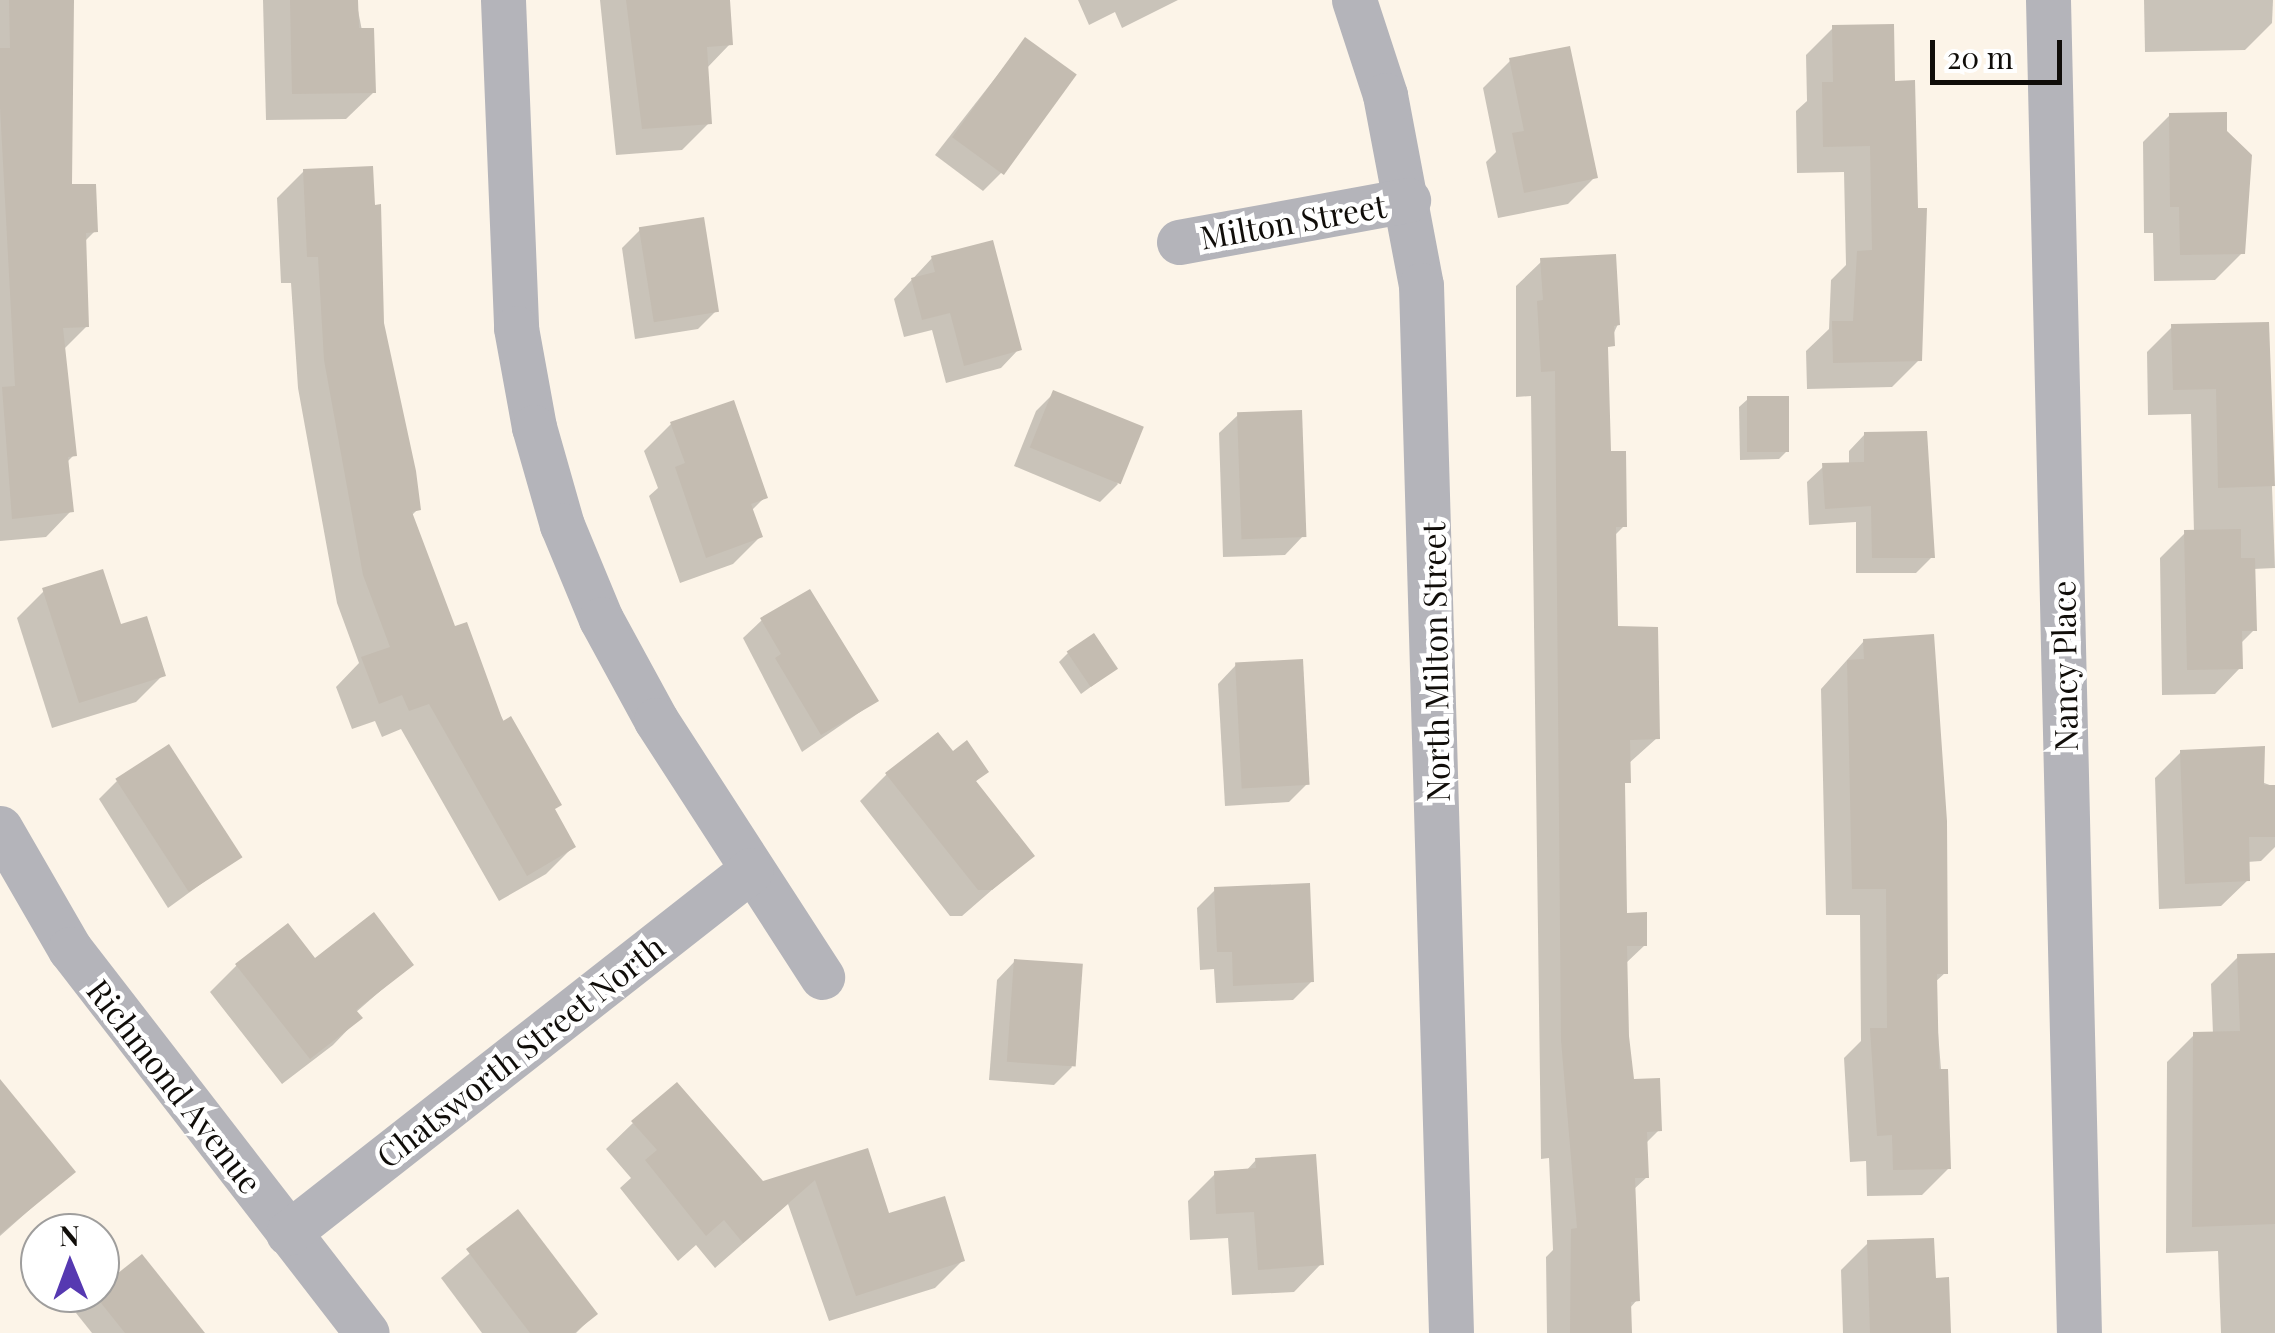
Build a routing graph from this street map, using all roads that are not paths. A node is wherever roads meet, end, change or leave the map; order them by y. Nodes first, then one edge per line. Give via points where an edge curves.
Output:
1 (502, 0) edge
2 (1354, 0) edge
3 (2048, 0) edge
4 (1408, 200) junction
5 (1178, 242) dead end
6 (0, 828) edge
7 (751, 870) junction
8 (822, 977) dead end
9 (288, 1233) junction
10 (367, 1333) edge
11 (1451, 1333) edge
12 (2080, 1333) edge

1 - 7 street via 512,277 538,444 601,618
2 - 4 street, North Milton Street
3 - 12 street, Nancy Place
4 - 5 street, Milton Street
4 - 11 street, North Milton Street via 1429,402
6 - 9 street, Richmond Avenue via 70,950
7 - 8 street
7 - 9 street, Chatsworth Street North
9 - 10 street, Richmond Avenue

